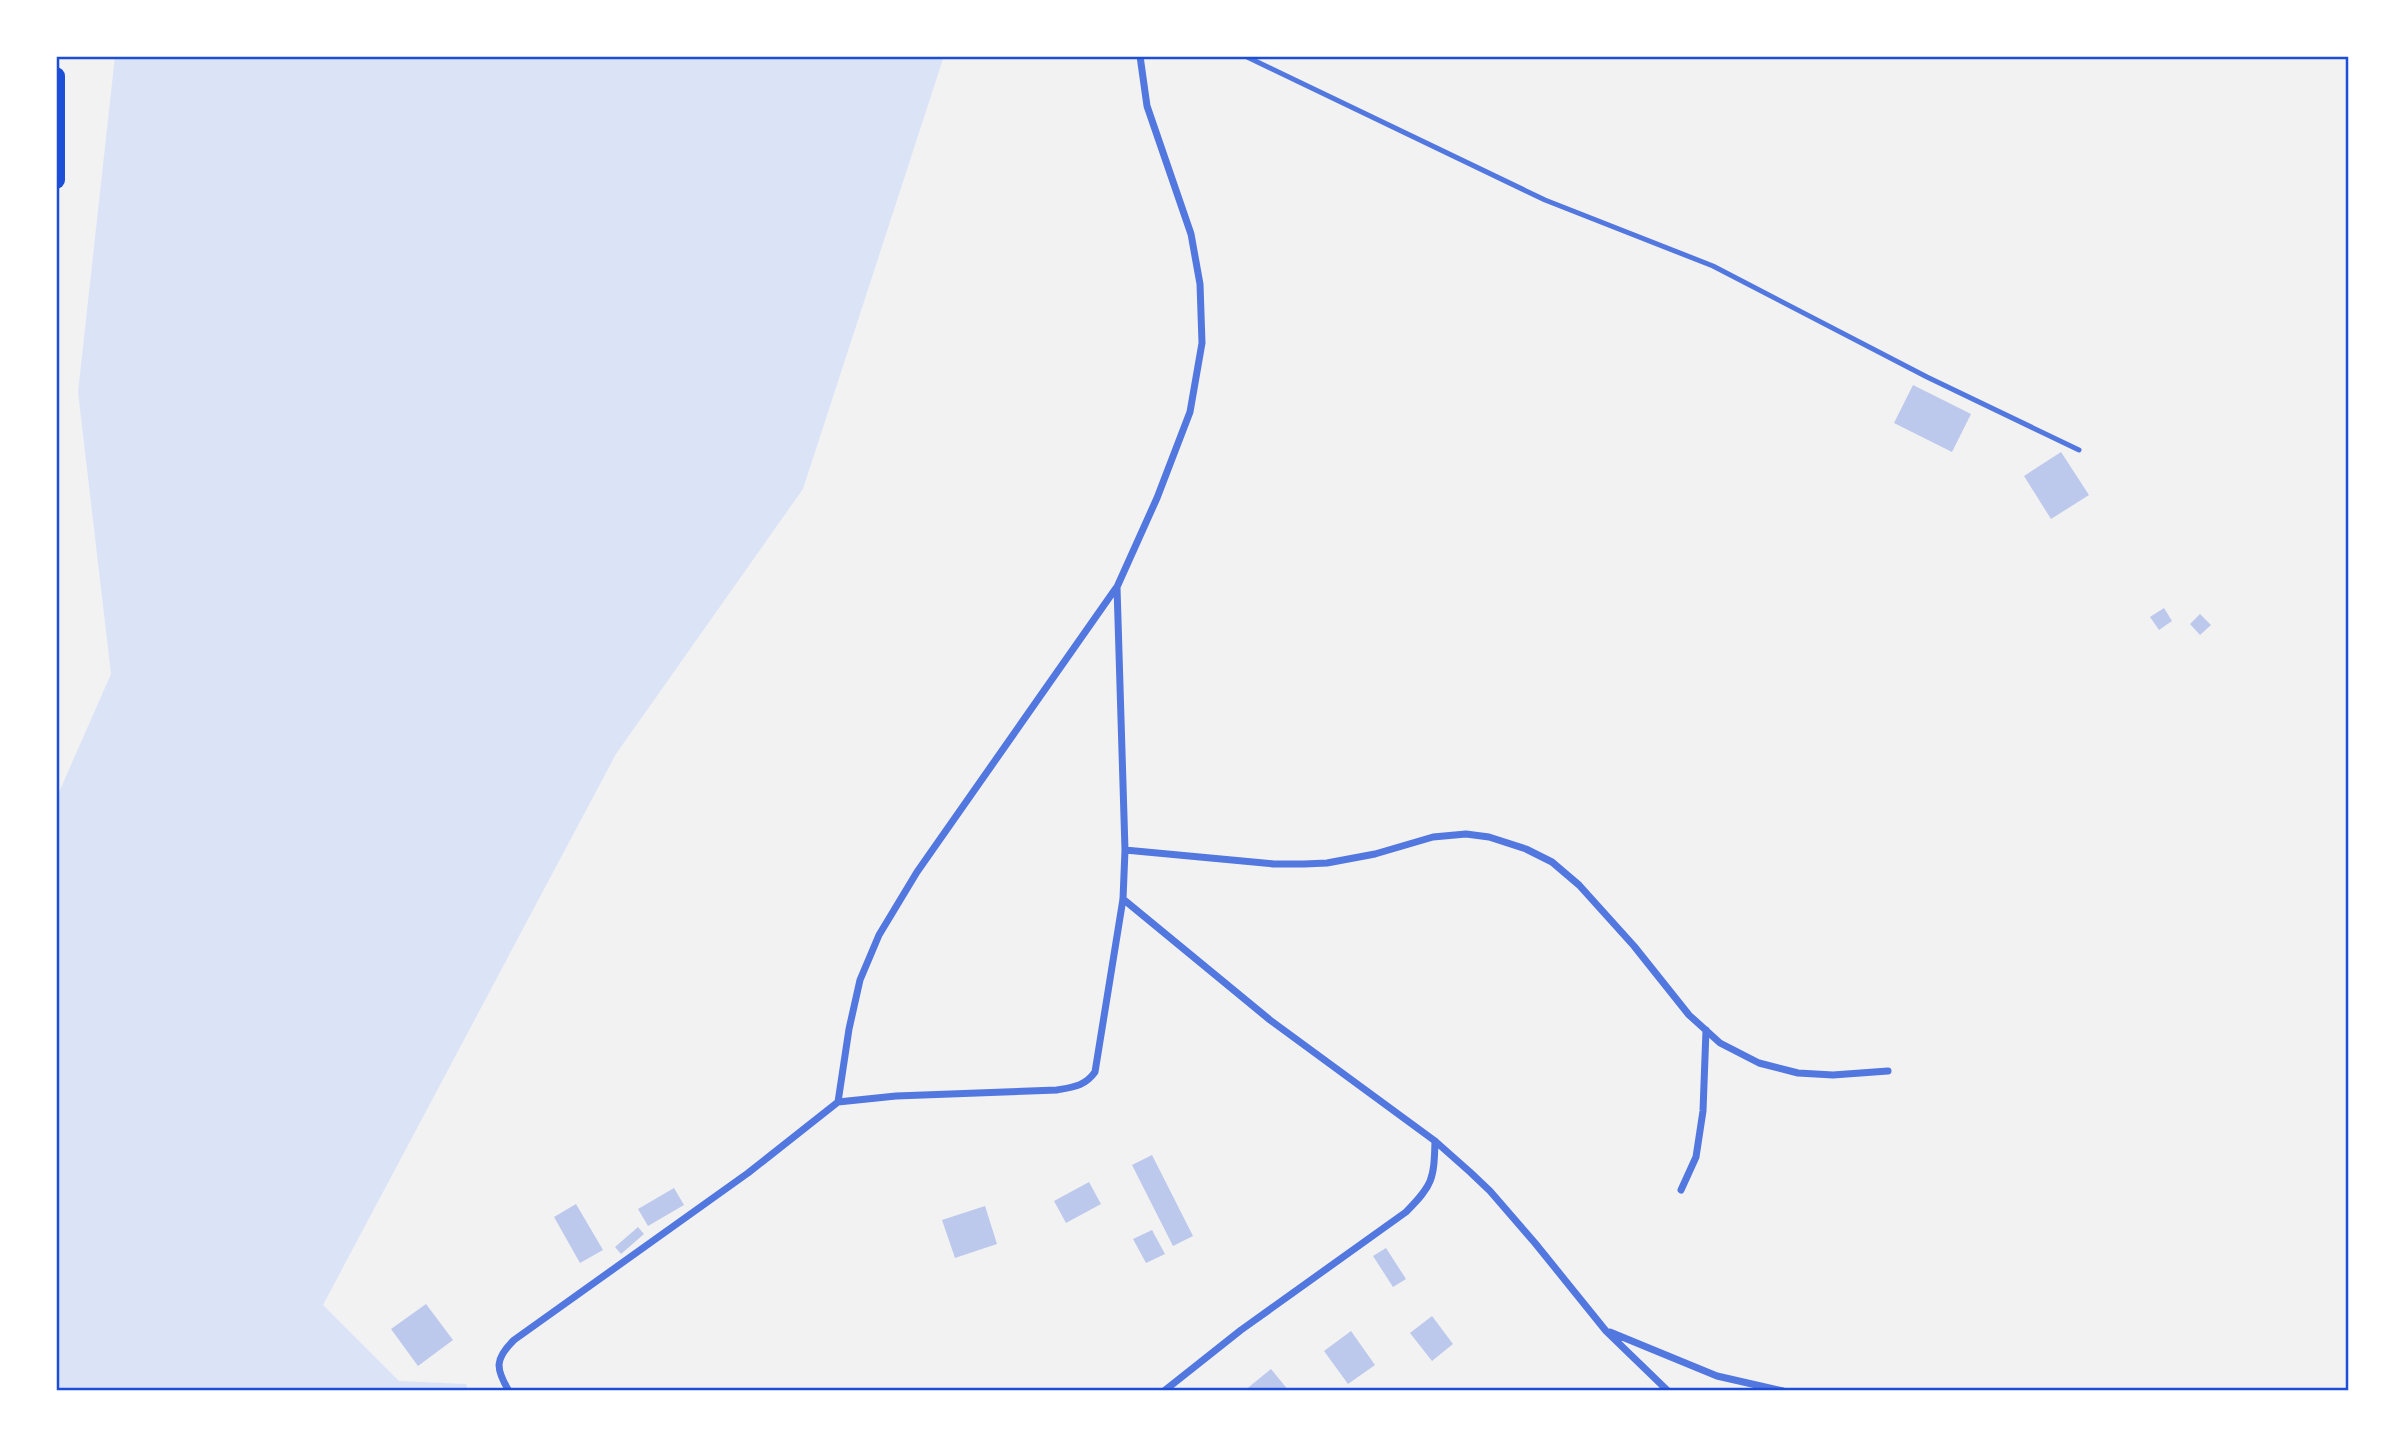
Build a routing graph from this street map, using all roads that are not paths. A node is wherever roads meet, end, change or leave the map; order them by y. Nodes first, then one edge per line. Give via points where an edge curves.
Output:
1 (1140, 56) edge
2 (1245, 56) edge
3 (56, 76) edge
4 (56, 180) edge
5 (2079, 450) dead end
6 (1117, 587) junction
7 (1125, 850) junction
8 (1123, 899) junction
9 (1706, 1030) junction
10 (1888, 1071) dead end
11 (838, 1102) junction
12 (1435, 1141) junction
13 (1681, 1190) dead end
14 (1606, 1331) junction
15 (509, 1391) edge
16 (1164, 1391) edge
17 (1668, 1391) edge
18 (1783, 1391) edge

1 - 6 street via 1147,106 1191,234 1200,284 1202,343 1190,412
2 - 5 lane via 1545,200 1713,266
3 - 4 highway
6 - 7 street
6 - 11 street via 917,872 879,935 860,980
7 - 8 street
7 - 9 street via 1304,864 1375,853 1433,837 1489,837 1552,862 1579,886
8 - 11 street via 1096,1072 1089,1081 1057,1090
8 - 12 street via 1270,1020
9 - 10 street via 1720,1043 1759,1063 1798,1073
9 - 13 street via 1696,1157
11 - 15 street via 514,1340 500,1354 499,1362
12 - 14 street via 1490,1191
12 - 16 street via 1432,1180 1406,1212
14 - 17 street
14 - 18 street via 1717,1376

